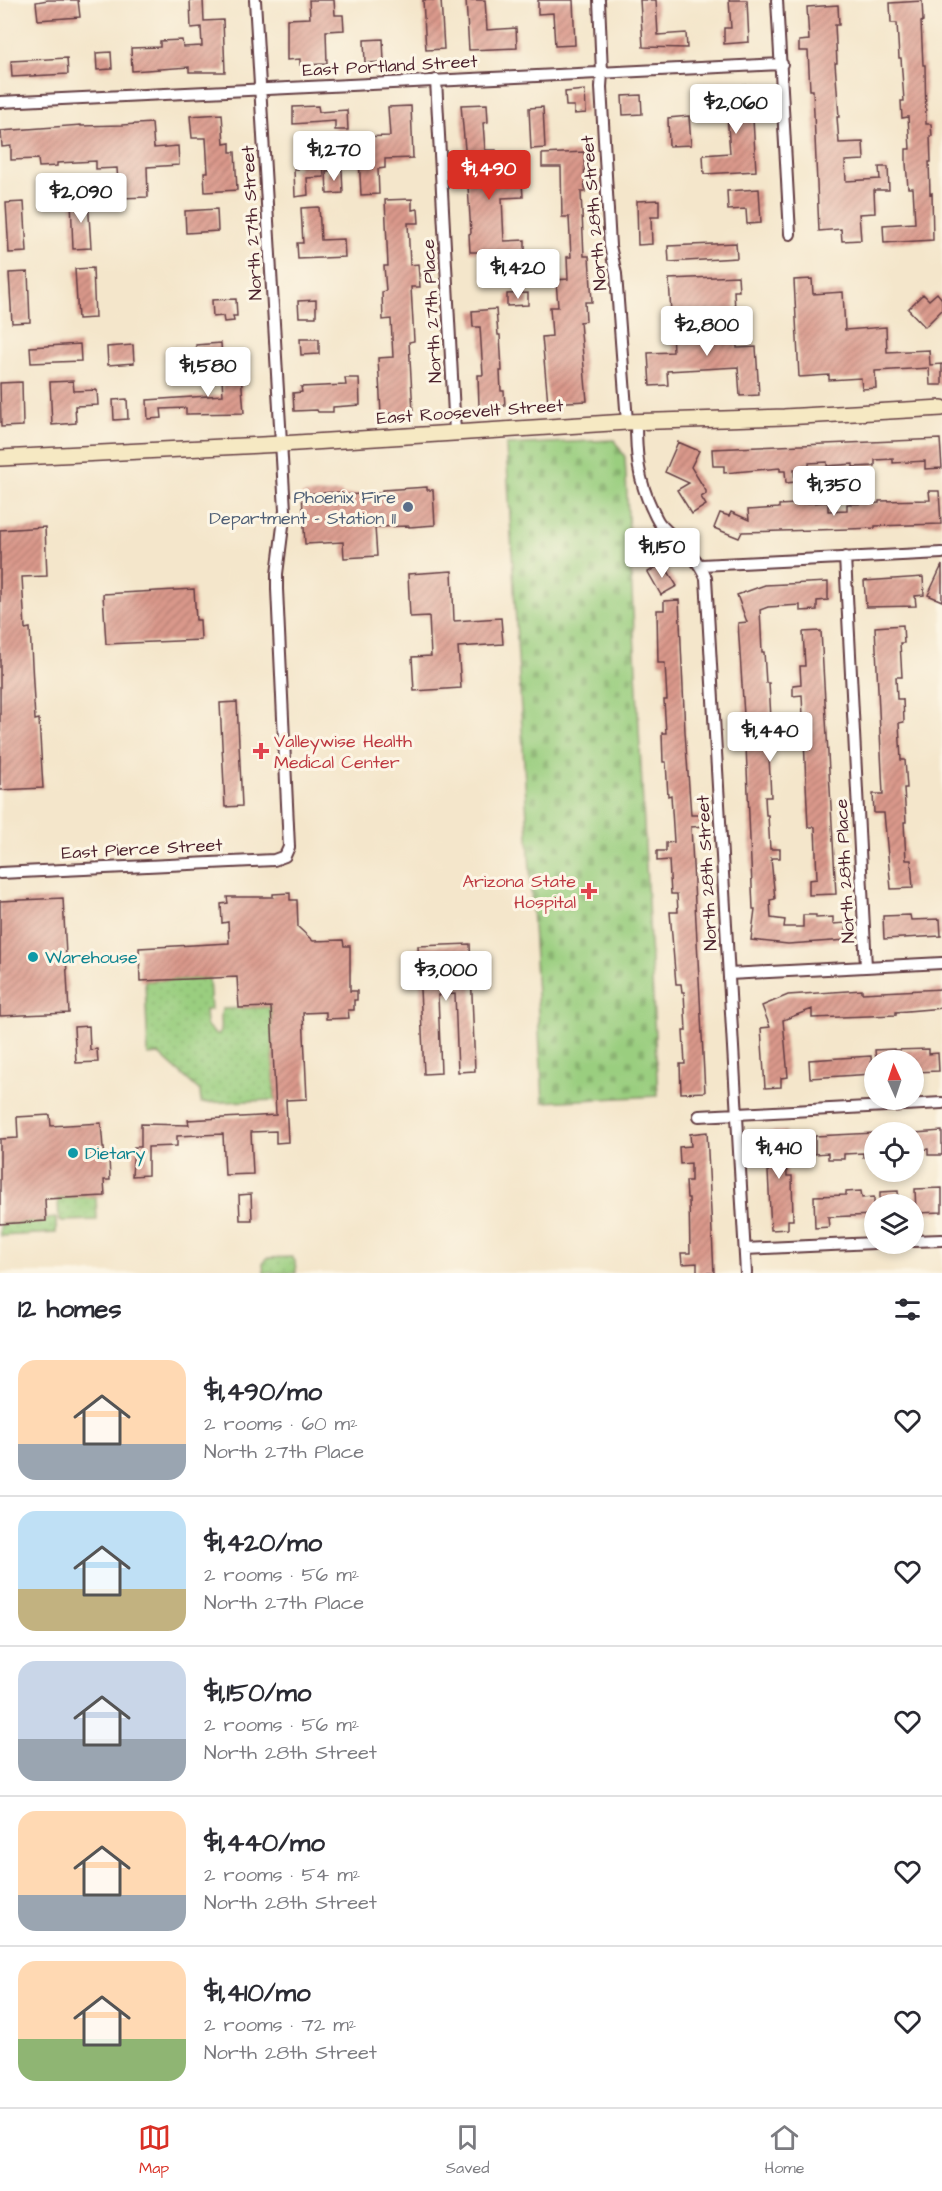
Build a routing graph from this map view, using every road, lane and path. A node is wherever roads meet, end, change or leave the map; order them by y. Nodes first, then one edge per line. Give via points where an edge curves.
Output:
1 (255, 0) edge
2 (599, 0) edge
3 (777, 0) edge
4 (782, 64) junction
5 (602, 73) junction
6 (436, 80) junction
7 (261, 89) junction
8 (0, 102) edge
9 (790, 234) dead end
10 (942, 408) edge
11 (632, 422) junction
12 (455, 432) junction
13 (281, 444) junction
14 (0, 458) edge
15 (942, 553) edge
16 (845, 558) junction
17 (701, 565) junction
18 (285, 856) joint
19 (0, 873) edge
20 (942, 963) edge
21 (866, 967) junction
22 (729, 974) junction
23 (942, 1102) edge
24 (737, 1113) junction
25 (699, 1116) dead end
26 (942, 1240) edge
27 (924, 1241) edge
28 (864, 1243) edge
29 (745, 1249) junction
30 (746, 1273) edge

1 - 7 street, North 27th Street
2 - 5 street, North 28th Street
3 - 4 street
4 - 5 street, East Portland Street
4 - 9 street
5 - 6 street, East Portland Street
5 - 11 street, North 28th Street via 610,246
6 - 7 street, East Portland Street
6 - 12 street, North 27th Place
7 - 8 street, East Portland Street
7 - 13 street, North 27th Street
10 - 11 street, East Roosevelt Street
11 - 12 street, East Roosevelt Street
11 - 17 street, North 28th Street via 644,492 659,524
12 - 13 street, East Roosevelt Street
13 - 14 street, East Roosevelt Street
13 - 18 street, North 27th Street via 285,510 277,574 288,803 289,847
15 - 16 street
16 - 17 street
16 - 21 street, North 28th Place
17 - 22 street, North 28th Street via 707,589
18 - 19 street, East Pierce Street via 274,860
20 - 21 street
21 - 22 street
22 - 24 street, North 28th Street
23 - 24 street
24 - 25 street
24 - 29 street, North 28th Street
26 - 27 street
28 - 29 street
29 - 30 street, North 28th Street

